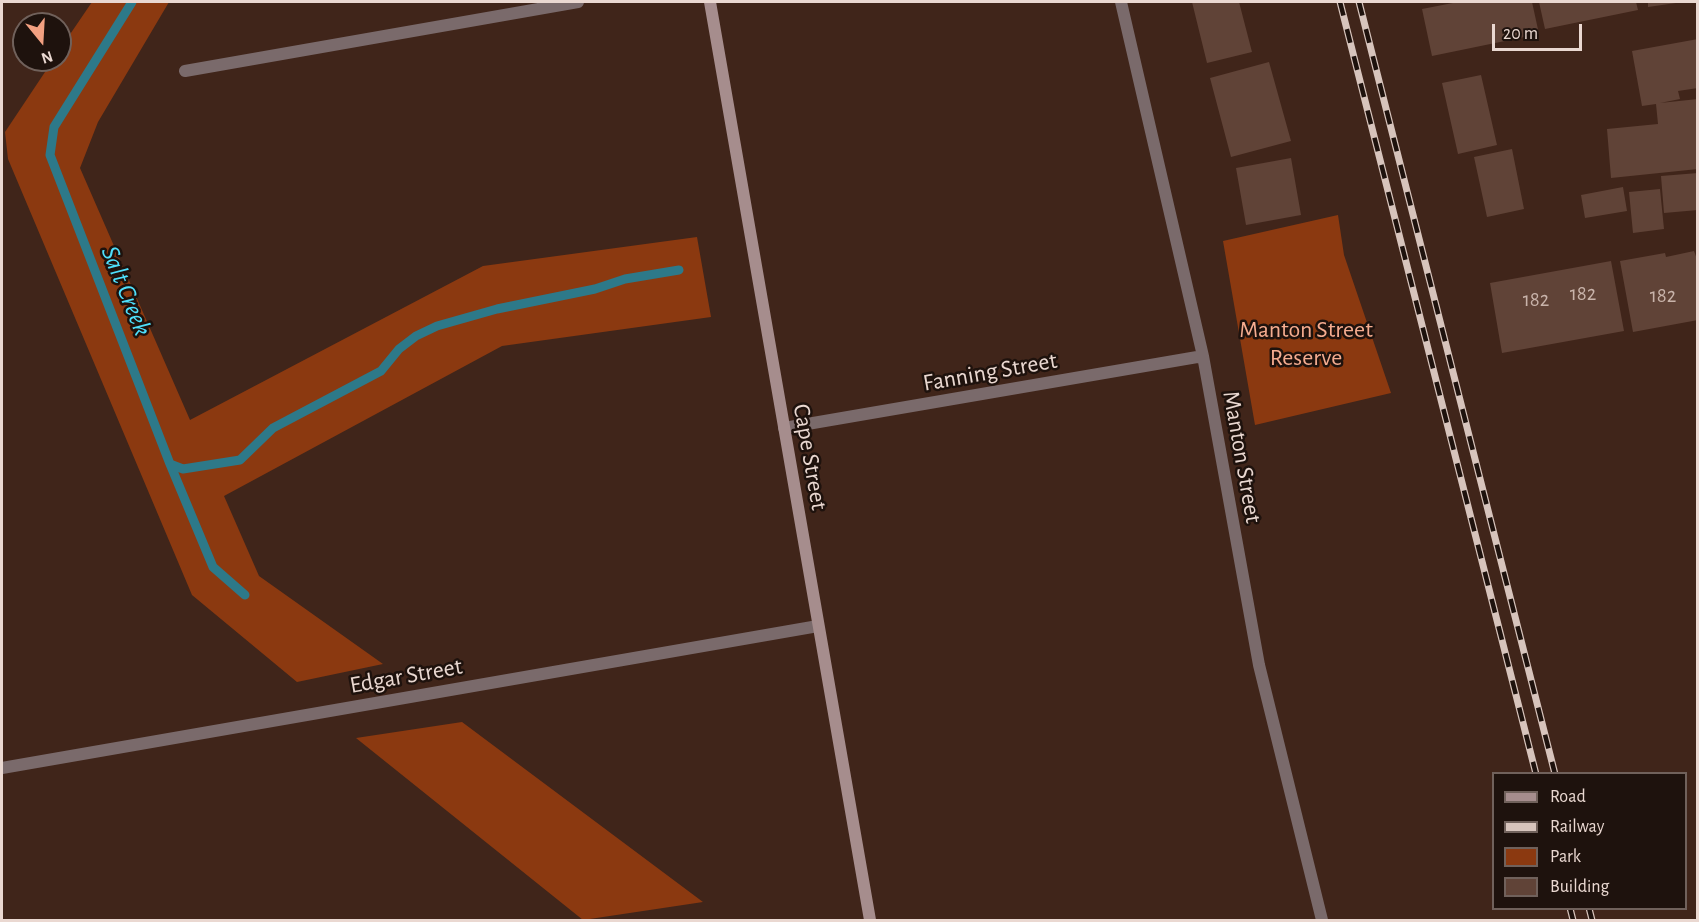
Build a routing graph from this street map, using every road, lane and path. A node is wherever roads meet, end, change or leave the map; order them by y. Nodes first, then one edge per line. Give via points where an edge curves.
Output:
1 (578, 2) edge
2 (710, 2) edge
3 (1121, 2) edge
4 (185, 71) dead end
5 (1203, 356) junction
6 (784, 428) junction
7 (818, 626) junction
8 (2, 768) edge
9 (870, 921) edge
10 (1322, 921) edge

1 - 4 street
2 - 6 street, Cape Street
3 - 5 street, Manton Street
5 - 6 street, Fanning Street
5 - 10 street, Manton Street via 1259,665
6 - 7 street, Cape Street
7 - 8 street, Edgar Street
7 - 9 street, Cape Street

